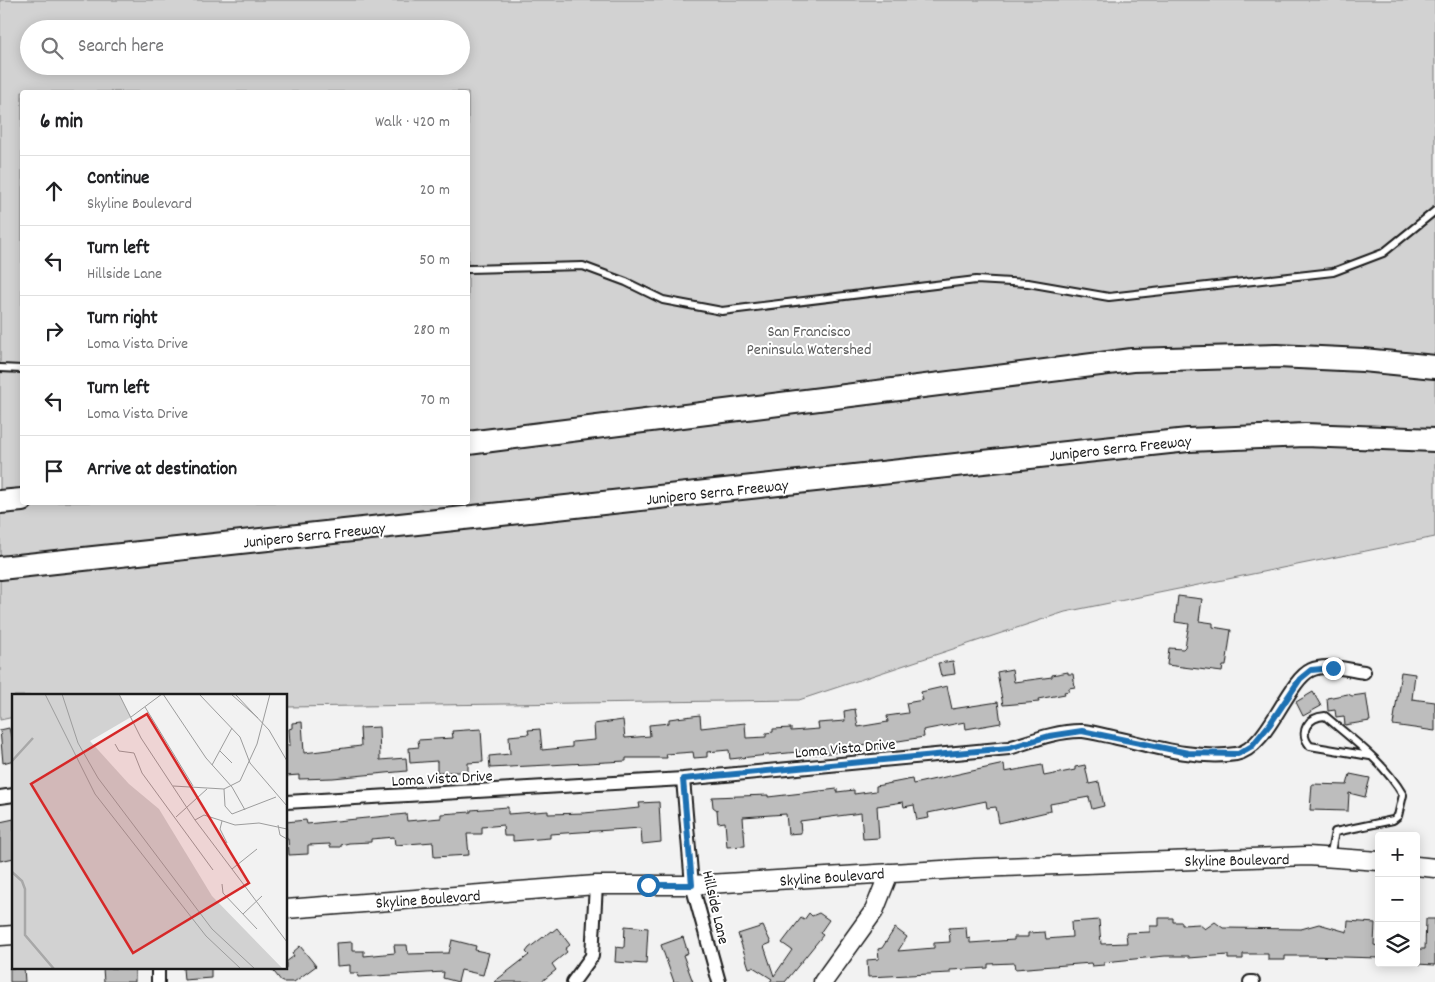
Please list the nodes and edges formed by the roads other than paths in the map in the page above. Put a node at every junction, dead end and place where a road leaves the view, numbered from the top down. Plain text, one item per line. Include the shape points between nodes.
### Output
1 (1435, 211) edge
2 (470, 269) edge
3 (1435, 367) edge
4 (0, 368) edge
5 (20, 369) edge
6 (1435, 440) edge
7 (470, 443) edge
8 (20, 500) edge
9 (0, 502) edge
10 (0, 568) edge
11 (1364, 672) dead end
12 (1370, 756) junction
13 (683, 779) junction
14 (288, 802) edge
15 (1330, 858) junction
16 (1375, 862) edge
17 (1420, 866) edge
18 (1435, 868) edge
19 (889, 872) junction
20 (596, 885) junction
21 (692, 885) junction
22 (288, 909) edge
23 (573, 982) edge
24 (719, 982) edge
25 (823, 982) edge
26 (1250, 982) edge
27 (1253, 982) edge

1 - 2 lane via 1383,253 1333,272 1109,297 1028,283 976,280 722,311 663,300 583,266
3 - 7 highway via 1277,356 1132,360
4 - 5 lane
6 - 10 highway, Junipero Serra Freeway via 1305,435 1188,440
8 - 9 highway
11 - 13 street, Loma Vista Drive via 1333,668 1311,670 1300,679 1252,746 1238,754 1188,753 1082,731 1049,736 1009,748
12 - 12 lane via 1325,716 1315,717 1308,723 1304,732 1310,746
12 - 15 lane via 1393,778 1403,795 1398,816 1335,832
13 - 14 street, Loma Vista Drive
13 - 21 street, Hillside Lane
15 - 16 main road, Skyline Boulevard
15 - 19 main road, Skyline Boulevard via 1140,861
17 - 18 main road
19 - 21 main road, Skyline Boulevard
19 - 25 main road via 874,910
20 - 21 main road, Skyline Boulevard
20 - 22 main road, Skyline Boulevard
20 - 23 street via 592,956
21 - 24 street, Hillside Lane
26 - 27 street

